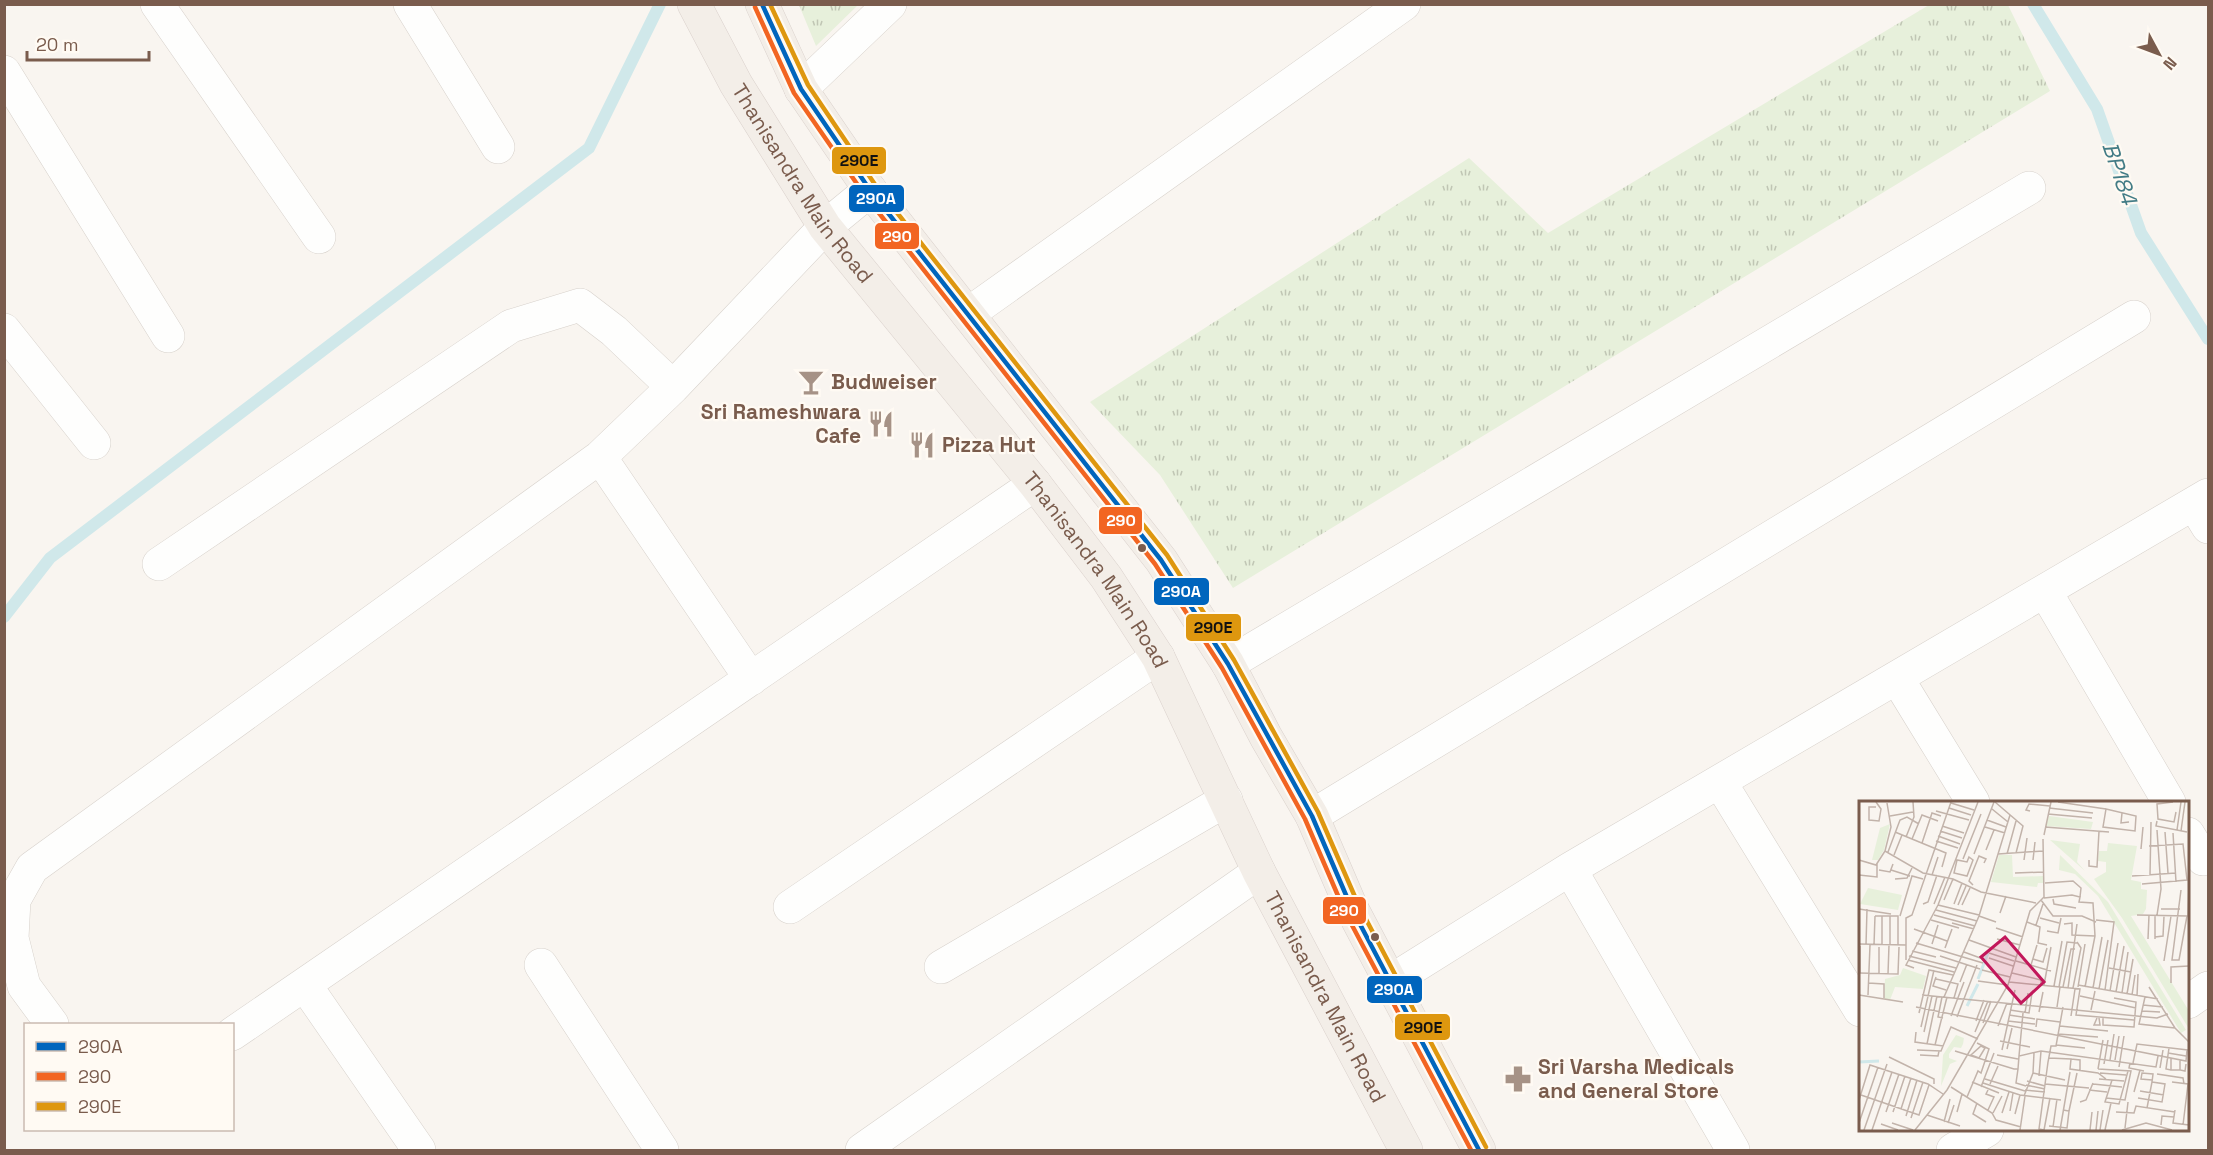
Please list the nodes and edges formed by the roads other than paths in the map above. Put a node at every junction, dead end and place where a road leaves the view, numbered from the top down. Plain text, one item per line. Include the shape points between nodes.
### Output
1 (157, 4) edge
2 (410, 4) edge
3 (694, 4) edge
4 (762, 4) edge
5 (890, 4) edge
6 (1404, 4) edge
7 (4, 72) edge
8 (801, 88) junction
9 (498, 147) dead end
10 (2029, 188) dead end
11 (870, 190) junction
12 (825, 227) junction
13 (320, 237) dead end
14 (968, 314) junction
15 (2134, 317) dead end
16 (4, 330) edge
17 (168, 336) dead end
18 (673, 387) junction
19 (94, 443) dead end
20 (600, 457) junction
21 (1035, 484) junction
22 (2204, 509) edge
23 (159, 564) dead end
24 (2045, 591) junction
25 (1158, 657) junction
26 (1228, 664) junction
27 (1897, 678) junction
28 (751, 679) junction
29 (1720, 782) junction
30 (1226, 800) junction
31 (1972, 801) edge
32 (2168, 801) edge
33 (1312, 816) junction
34 (1570, 869) junction
35 (1259, 872) junction
36 (790, 907) dead end
37 (541, 965) dead end
38 (941, 967) dead end
39 (1391, 981) junction
40 (305, 985) junction
41 (2208, 988) edge
42 (14, 995) edge
43 (2189, 1001) edge
44 (1859, 1008) edge
45 (51, 1023) edge
46 (234, 1033) edge
47 (1985, 1131) edge
48 (419, 1150) edge
49 (662, 1150) edge
50 (862, 1150) edge
51 (1406, 1150) edge
52 (1479, 1150) edge
53 (1734, 1150) edge
54 (1953, 1150) edge

1 - 13 street
2 - 9 street
3 - 12 main road, Thanisandra Main Road via 736,84
4 - 8 main road
5 - 8 street
6 - 14 street
7 - 17 street
8 - 11 main road
10 - 26 street
11 - 12 street
11 - 14 main road
12 - 18 street
12 - 21 main road, Thanisandra Main Road
14 - 26 main road via 1161,560
15 - 33 street
16 - 19 street
18 - 20 street
18 - 23 street via 580,305 511,326
20 - 28 street
20 - 42 street via 32,868 14,900
21 - 25 main road, Thanisandra Main Road via 1106,577
21 - 28 street
22 - 24 street
24 - 27 street
24 - 32 street
25 - 30 main road, Thanisandra Main Road
25 - 36 street
26 - 33 main road
27 - 29 street
27 - 31 street
28 - 40 street
29 - 34 street
29 - 44 street
30 - 35 main road, Thanisandra Main Road
30 - 38 street
33 - 39 main road via 1352,909
34 - 39 street
34 - 53 street
35 - 50 street
35 - 51 main road, Thanisandra Main Road
37 - 49 street
39 - 52 main road
40 - 46 street
40 - 48 street
41 - 43 street
42 - 45 street
47 - 54 street

